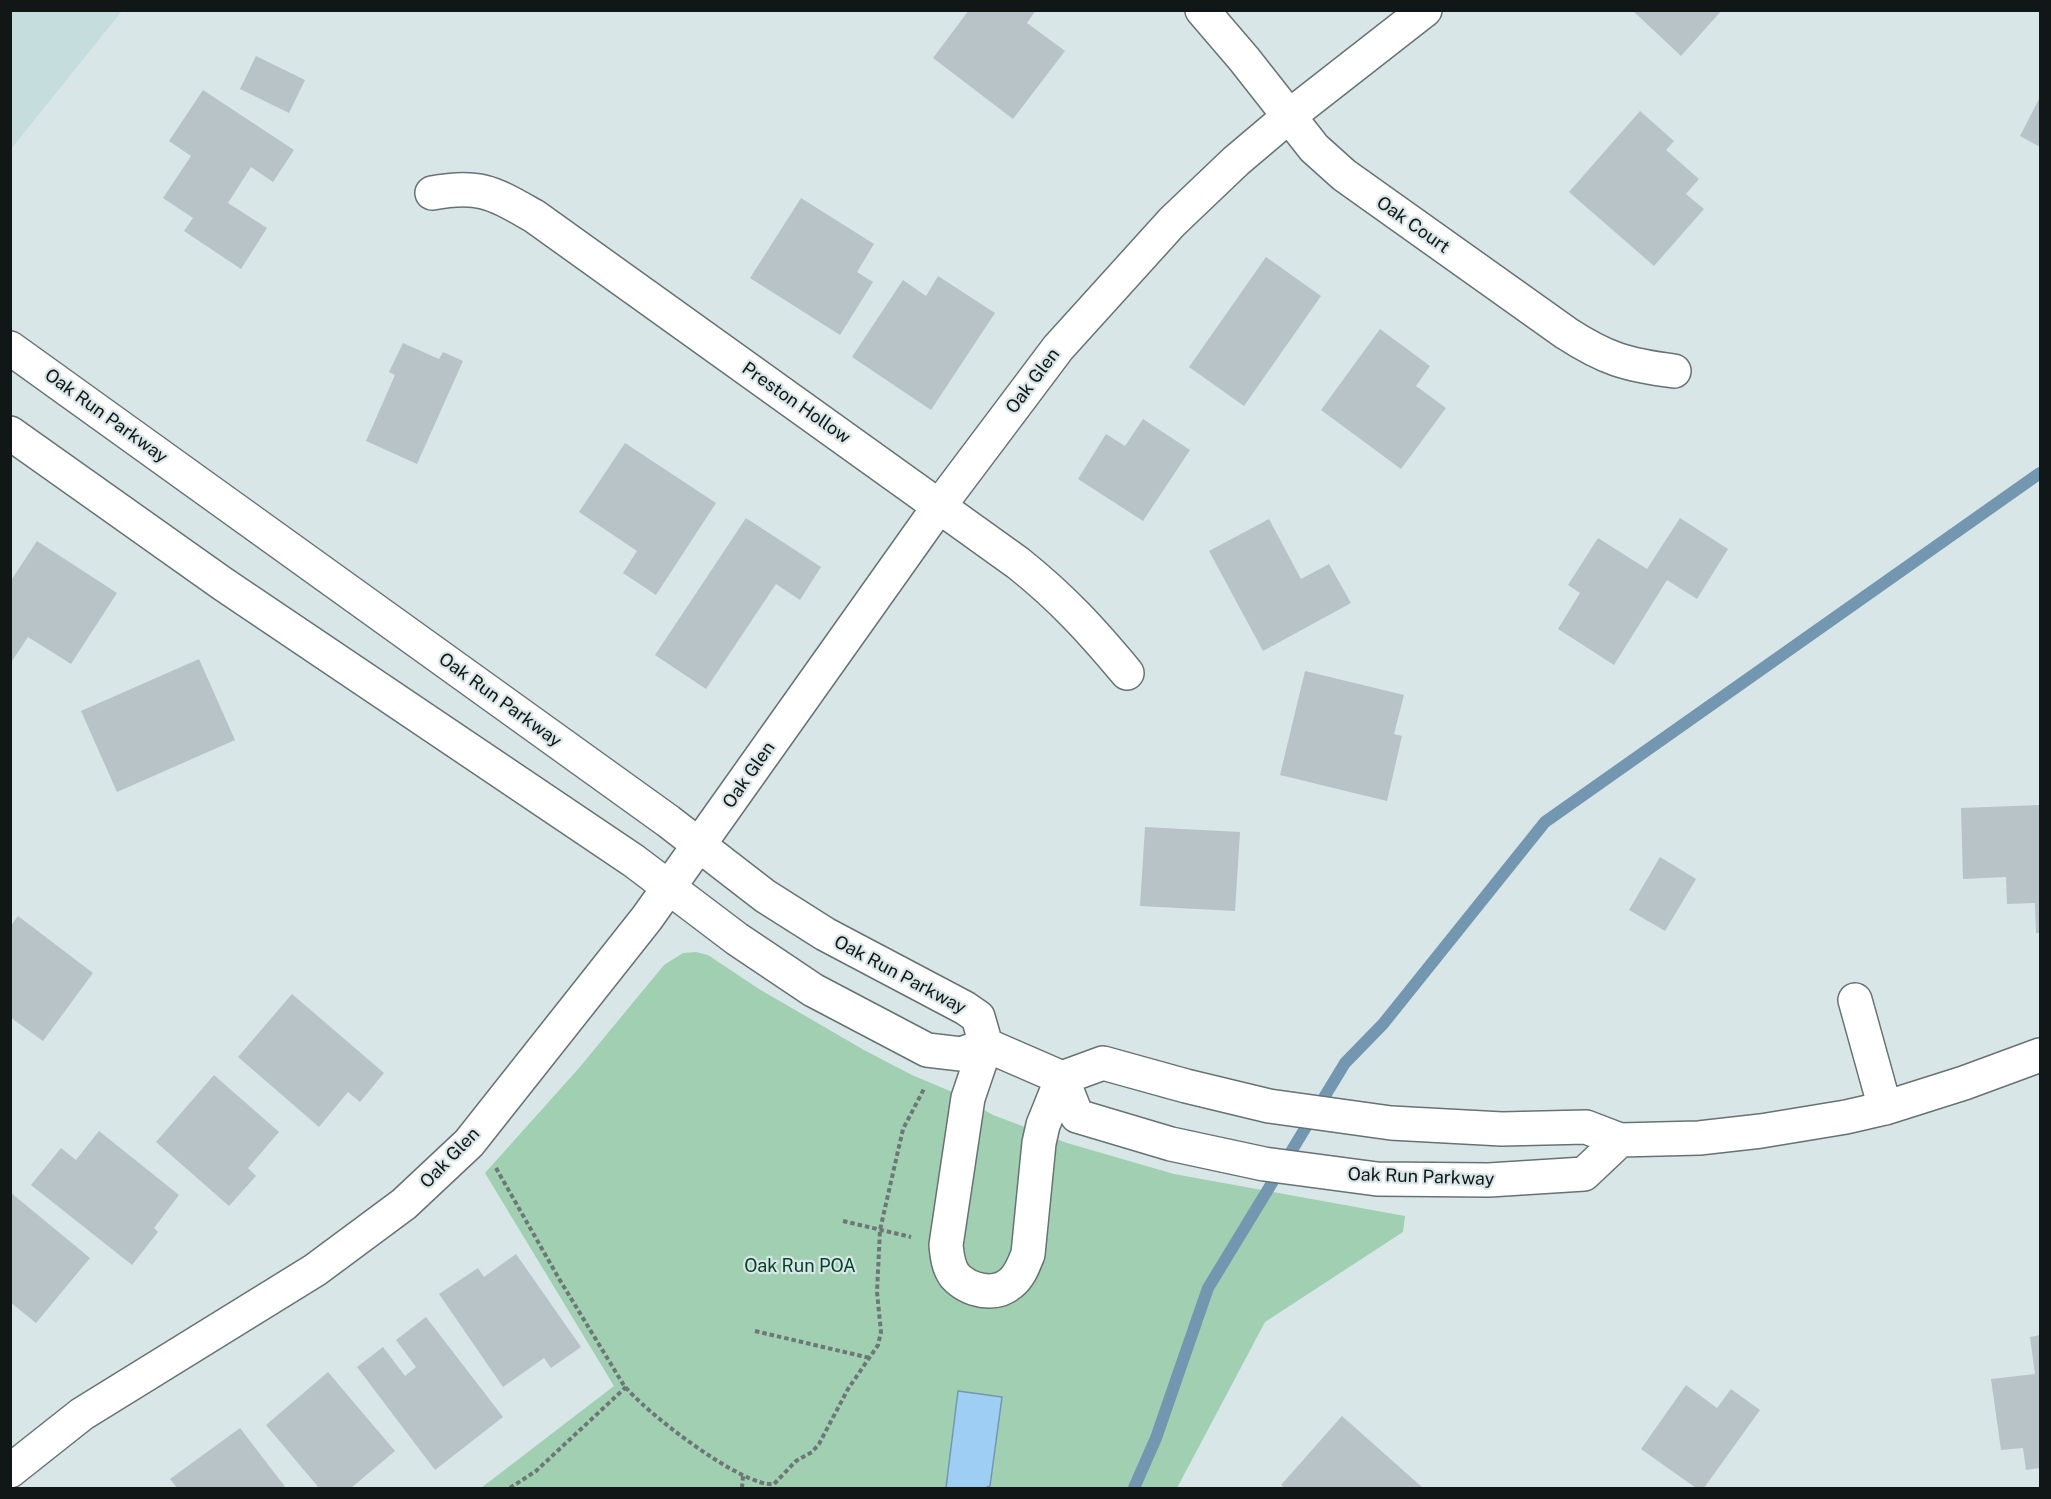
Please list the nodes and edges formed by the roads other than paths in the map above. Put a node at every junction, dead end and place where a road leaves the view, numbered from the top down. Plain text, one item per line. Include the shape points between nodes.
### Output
1 (1202, 10) edge
2 (1425, 10) edge
3 (1288, 117) junction
4 (432, 193) dead end
5 (10, 348) edge
6 (1674, 371) dead end
7 (10, 433) edge
8 (940, 505) junction
9 (1127, 673) dead end
10 (699, 846) junction
11 (669, 887) junction
12 (1855, 1000) dead end
13 (986, 1045) junction
14 (2040, 1055) edge
15 (1062, 1078) junction
16 (1884, 1108) junction
17 (1620, 1140) junction
18 (10, 1471) edge

1 - 3 street, Oak Court
2 - 3 street, Oak Glen
3 - 6 street, Oak Court via 1344,175 1566,333 1621,362
3 - 8 street, Oak Glen via 1172,222 1113,286 1058,348
4 - 8 street, Preston Hollow via 482,190 534,216
5 - 10 street, Oak Run Parkway
7 - 11 street via 222,584
8 - 9 street, Preston Hollow via 1053,591
8 - 10 street, Oak Glen
10 - 11 street, Oak Glen
10 - 13 street, Oak Run Parkway via 765,896 825,934 978,1017
11 - 13 street via 813,990 927,1050 961,1054
11 - 18 street, Oak Glen via 469,1143 404,1204 315,1270 82,1414
12 - 16 street
13 - 15 street
13 - 15 street via 966,1106 946,1245 954,1275 967,1286 998,1290 1012,1283 1028,1254 1039,1143
14 - 16 street
15 - 17 street via 1103,1063 1269,1106 1391,1123 1502,1129 1586,1127
15 - 17 street, Oak Run Parkway via 1077,1116 1172,1144 1264,1164 1377,1179 1488,1180 1584,1174
16 - 17 street via 1761,1131 1699,1138

